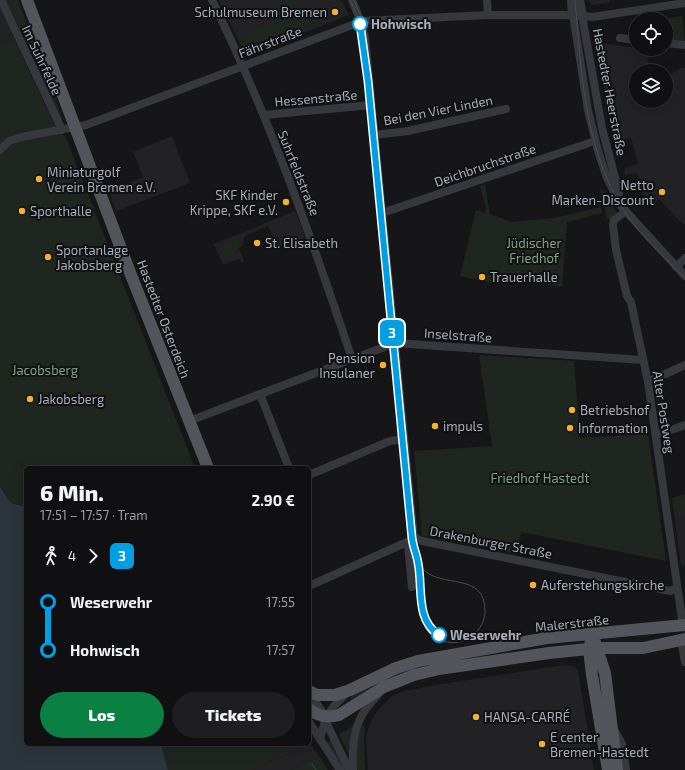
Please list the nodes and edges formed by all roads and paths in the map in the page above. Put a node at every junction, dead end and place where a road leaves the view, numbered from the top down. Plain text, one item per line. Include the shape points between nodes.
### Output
1 (1, 0) edge
2 (27, 0) edge
3 (212, 0) edge
4 (352, 0) edge
5 (487, 0) edge
6 (572, 0) edge
7 (579, 0) edge
8 (685, 3) edge
9 (577, 15) junction
10 (488, 16) junction
11 (361, 22) junction
12 (620, 38) dead end
13 (629, 39) edge
14 (673, 44) edge
15 (685, 45) edge
16 (244, 65) junction
17 (371, 105) junction
18 (506, 109) dead end
19 (264, 115) junction
20 (75, 127) junction
21 (62, 130) junction
22 (374, 135) junction
23 (595, 140) junction
24 (0, 150) edge
25 (626, 211) junction
26 (382, 213) junction
27 (685, 258) edge
28 (676, 267) junction
29 (685, 276) edge
30 (395, 343) junction
31 (352, 359) junction
32 (643, 360) junction
33 (685, 365) edge
34 (648, 382) junction
35 (260, 394) junction
36 (189, 421) junction
37 (685, 425) edge
38 (656, 435) junction
39 (404, 439) junction
40 (207, 466) edge
41 (288, 466) edge
42 (311, 474) edge
43 (414, 538) junction
44 (311, 585) edge
45 (412, 587) dead end
46 (677, 588) junction
47 (684, 626) edge
48 (592, 634) junction
49 (683, 640) edge
50 (594, 649) junction
51 (619, 649) junction
52 (685, 662) edge
53 (605, 673) junction
54 (384, 687) junction
55 (311, 692) edge
56 (348, 693) junction
57 (311, 694) edge
58 (311, 710) edge
59 (350, 710) junction
60 (363, 712) junction
61 (326, 717) junction
62 (311, 725) edge
63 (613, 727) junction
64 (320, 739) junction
65 (340, 770) edge
66 (349, 770) edge
67 (353, 770) edge
68 (608, 770) edge
69 (617, 770) edge
70 (626, 770) edge

1 - 21 street, Im Suhrfelde
2 - 20 main road, Hastedter Osterdeich
3 - 16 street, Suhrfeldstraße
4 - 11 street
5 - 10 street
6 - 9 street, Hastedter Heerstraße
7 - 9 street, Hastedter Heerstraße
8 - 9 street, Fährstraße via 592,17
9 - 10 street, Fährstraße
9 - 23 street, Hastedter Heerstraße via 584,93
9 - 25 street, Hastedter Heerstraße via 617,188
10 - 11 street, Fährstraße
11 - 16 street, Fährstraße
11 - 17 street via 365,38
12 - 13 street
14 - 15 street
16 - 19 street, Suhrfeldstraße
16 - 20 street, Fährstraße
17 - 19 street, Hessenstraße
17 - 22 street
18 - 22 street, Bei den Vier Linden via 408,131
19 - 31 street, Suhrfeldstraße via 311,236
20 - 21 street, Fährstraße
20 - 36 main road, Hastedter Osterdeich
21 - 24 street, Fährstraße via 15,139
22 - 26 street
23 - 25 street, Hastedter Heerstraße via 607,178
23 - 26 street, Deichbruchstraße
25 - 28 street, Hastedter Heerstraße
25 - 32 street, Alter Postweg via 614,220 612,225
26 - 30 street
27 - 28 street
28 - 29 street, Hastedter Heerstraße
30 - 31 street, Inselstraße
30 - 32 street, Inselstraße
30 - 39 street
31 - 35 street, Inselstraße
32 - 34 street, Alter Postweg
33 - 34 street
34 - 38 street, Alter Postweg
35 - 36 street, Inselstraße
35 - 41 street
36 - 40 main road, Hastedter Osterdeich
37 - 38 street
38 - 46 street, Alter Postweg
39 - 42 street via 390,441
39 - 43 street
43 - 44 street, Drakenburger Straße
43 - 45 street via 408,545
43 - 46 street, Drakenburger Straße via 667,590
46 - 47 street, Alter Postweg
47 - 48 main road, Malerstraße
48 - 50 main road
48 - 56 main road, Malerstraße via 547,638 418,661 384,673
49 - 51 main road, Malerstraße via 643,648
49 - 52 street
50 - 51 main road, Malerstraße
50 - 53 main road
50 - 54 main road, Malerstraße via 439,669 414,675
50 - 68 main road via 592,675
51 - 53 main road via 607,665
53 - 63 main road
54 - 59 main road, Malerstraße
54 - 60 street, Malerstraße
55 - 56 main road, Malerstraße via 328,696
56 - 59 street via 346,703
56 - 61 street, Malerstraße
57 - 61 street
58 - 61 main road
59 - 60 street, Malerstraße via 356,714
59 - 61 main road, Malerstraße
60 - 67 street, Malerstraße via 354,741
61 - 64 street, Malerstraße
61 - 66 street
62 - 64 street
63 - 69 main road
63 - 70 street via 622,744
64 - 65 street

